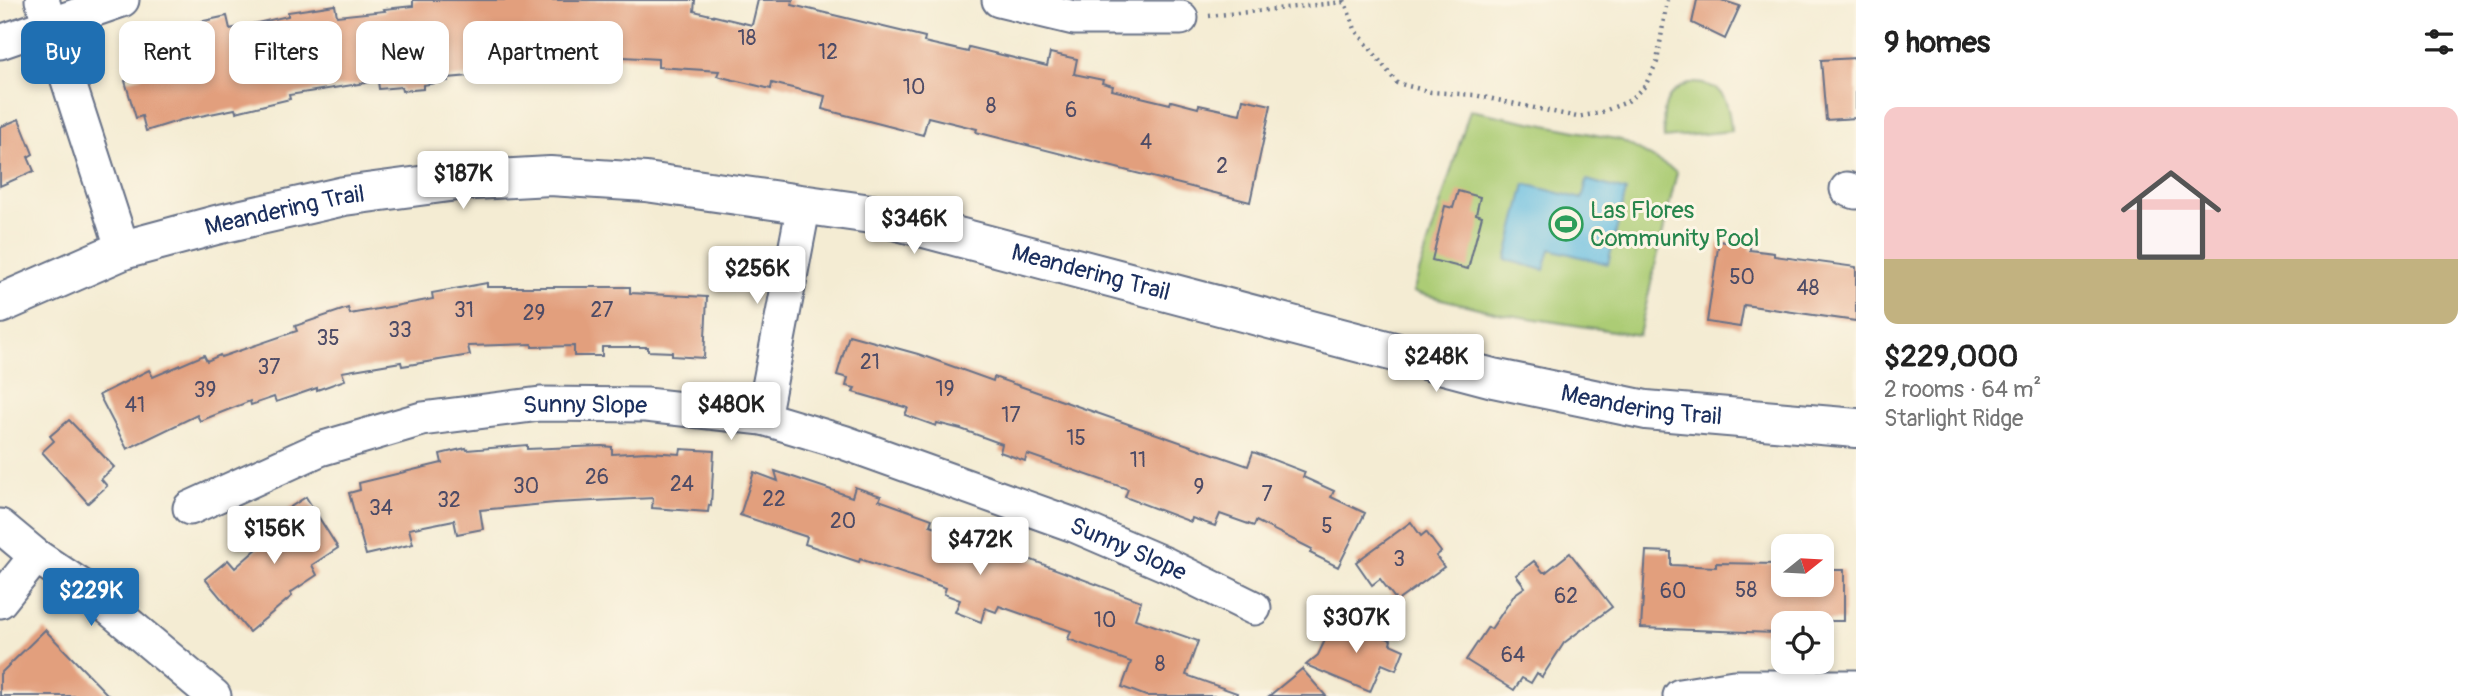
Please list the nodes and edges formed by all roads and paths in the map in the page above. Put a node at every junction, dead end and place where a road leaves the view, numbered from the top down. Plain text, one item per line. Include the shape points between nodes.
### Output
1 (122, 0) edge
2 (999, 0) edge
3 (1667, 0) edge
4 (1344, 1) edge
5 (46, 12) edge
6 (1181, 18) joint
7 (0, 42) edge
8 (804, 204) junction
9 (123, 250) junction
10 (0, 304) edge
11 (763, 418) junction
12 (1856, 429) edge
13 (191, 508) dead end
14 (0, 526) edge
15 (36, 556) junction
16 (0, 601) edge
17 (1254, 608) dead end
18 (1856, 687) edge
19 (214, 696) edge
20 (1680, 696) edge

1 - 5 street
2 - 6 street via 1074,18
3 - 4 path via 1657,62 1645,86 1626,102 1577,117 1474,94 1431,92 1396,83 1355,29
4 - 6 path
5 - 7 street
5 - 9 street
8 - 9 street, Meandering Trail via 646,182 550,176 457,181 344,196
8 - 11 street
8 - 12 street, Meandering Trail via 871,214 1493,378 1646,410
9 - 10 street, Meandering Trail
11 - 13 street, Sunny Slope via 646,405 540,404 422,419 320,449
11 - 17 street, Sunny Slope via 1074,525
14 - 15 street
15 - 16 street
15 - 19 street via 90,592
18 - 20 street via 1734,687

